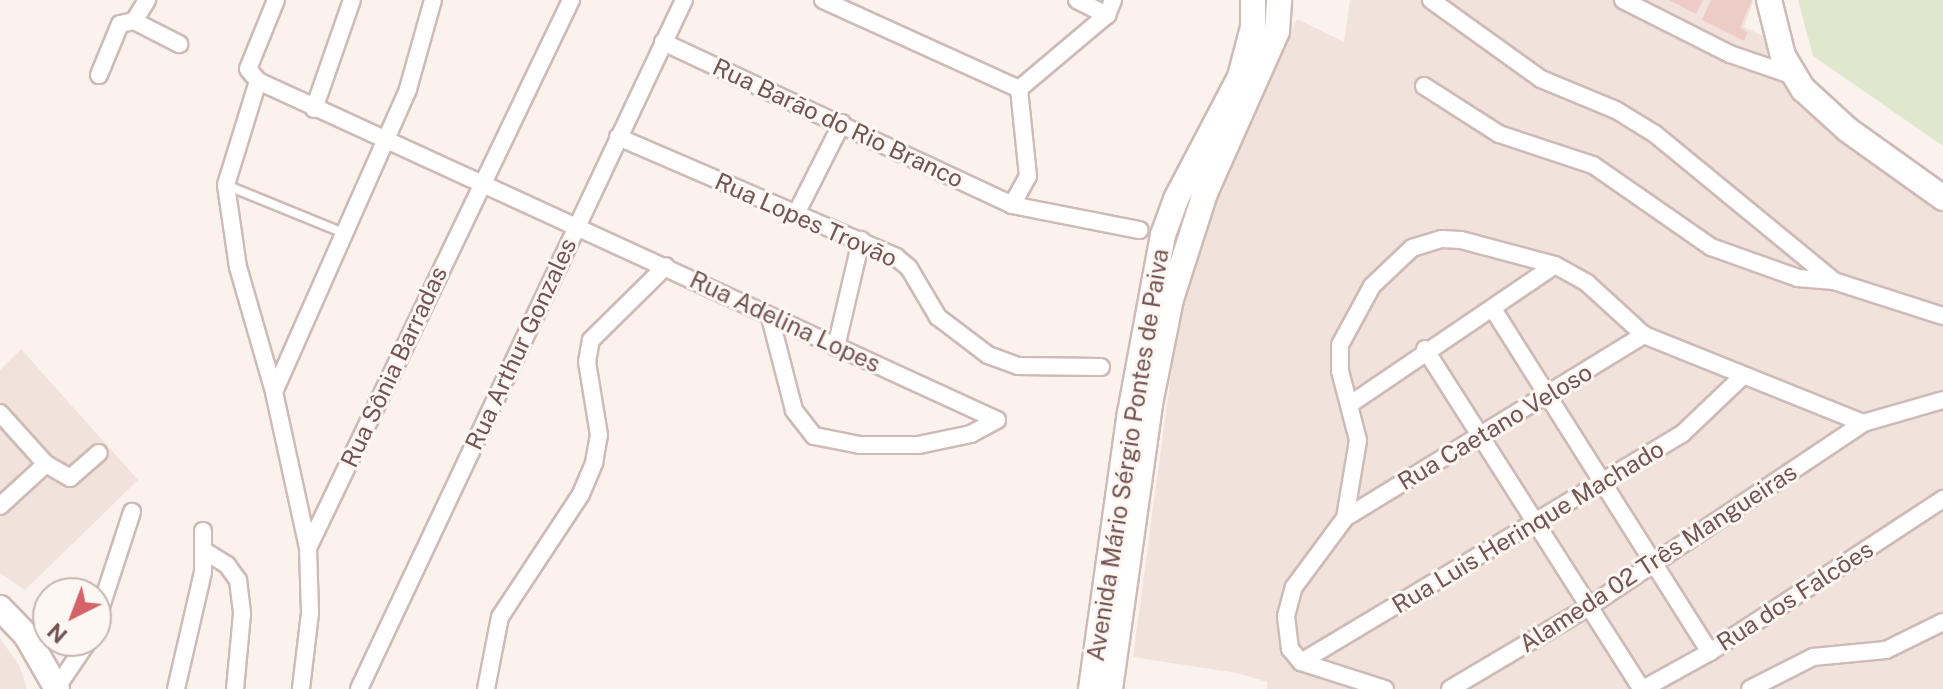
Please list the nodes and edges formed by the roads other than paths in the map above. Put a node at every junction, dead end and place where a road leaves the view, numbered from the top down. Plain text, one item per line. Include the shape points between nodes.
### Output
1 (147, 0) edge
2 (276, 0) edge
3 (352, 0) edge
4 (433, 0) edge
5 (571, 0) edge
6 (684, 0) edge
7 (823, 0) edge
8 (1077, 0) edge
9 (1253, 0) edge
10 (1279, 0) edge
11 (1431, 0) edge
12 (1623, 0) edge
13 (1769, 0) edge
14 (1110, 8) edge
15 (134, 21) junction
16 (663, 42) junction
17 (179, 44) dead end
18 (99, 75) dead end
19 (1791, 75) junction
20 (258, 81) junction
21 (1424, 86) dead end
22 (1019, 89) junction
23 (314, 109) junction
24 (842, 123) junction
25 (618, 137) junction
26 (386, 143) junction
27 (226, 185) junction
28 (481, 185) junction
29 (1943, 198) edge
30 (1012, 205) junction
31 (796, 214) junction
32 (575, 227) junction
33 (1140, 230) dead end
34 (346, 235) junction
35 (861, 240) junction
36 (1555, 265) junction
37 (666, 266) junction
38 (1834, 281) junction
39 (1493, 309) junction
40 (1943, 316) edge
41 (770, 317) junction
42 (1644, 335) junction
43 (836, 347) junction
44 (1425, 349) junction
45 (1101, 367) dead end
46 (1743, 376) junction
47 (274, 392) junction
48 (1546, 399) junction
49 (1943, 400) edge
50 (1352, 403) junction
51 (0, 413) edge
52 (1863, 423) junction
53 (1484, 436) junction
54 (99, 453) dead end
55 (46, 464) junction
56 (1599, 485) junction
57 (1943, 499) edge
58 (0, 506) edge
59 (132, 512) dead end
60 (1345, 518) junction
61 (1538, 522) junction
62 (203, 531) dead end
63 (308, 548) junction
64 (203, 550) junction
65 (1651, 565) junction
66 (111, 577) edge
67 (1590, 606) junction
68 (0, 608) edge
69 (1943, 622) edge
70 (1710, 652) junction
71 (77, 657) edge
72 (1301, 662) junction
73 (57, 688) edge
74 (176, 689) edge
75 (235, 689) edge
76 (301, 689) edge
77 (359, 689) edge
78 (486, 689) edge
79 (1091, 689) edge
80 (1110, 689) edge
81 (1385, 689) edge
82 (1450, 689) edge
83 (1643, 689) edge
84 (1750, 689) edge

1 - 15 street
2 - 20 street via 248,69
3 - 23 street
4 - 26 street via 408,89
5 - 28 street, Rua Sônia Barradas
6 - 16 street, Rua Arthur Gonzales
7 - 22 street
8 - 14 street
9 - 79 main road, Avenida Mário Sérgio Pontes de Paiva via 1253,27 1240,77 1176,199 1163,235 1130,413
10 - 80 main road, Avenida Mário Sérgio Pontes de Paiva via 1277,31 1205,193 1171,299 1150,404
11 - 38 street via 1541,79 1616,110 1655,134
12 - 19 street via 1730,54
13 - 19 main road
14 - 22 street
15 - 17 street
15 - 18 street via 120,24
16 - 24 street, Rua Barão do Rio Branco
16 - 25 street, Rua Arthur Gonzales
19 - 29 main road via 1848,130
20 - 23 street, Rua Adelina Lopes
20 - 27 street
21 - 38 street via 1499,134 1593,165 1711,247 1798,278
22 - 30 street via 1028,176
23 - 26 street, Rua Adelina Lopes
24 - 30 street, Rua Barão do Rio Branco
24 - 31 street
25 - 31 street, Rua Lopes Trovão
25 - 32 street, Rua Arthur Gonzales
26 - 28 street, Rua Adelina Lopes
26 - 34 street
27 - 34 lane
27 - 47 street via 238,267
28 - 32 street, Rua Adelina Lopes
28 - 63 street, Rua Sônia Barradas
30 - 33 street, Rua Barão do Rio Branco
31 - 35 street, Rua Lopes Trovão
32 - 37 street, Rua Adelina Lopes
32 - 77 street, Rua Arthur Gonzales
34 - 47 street
35 - 43 street
35 - 45 street, Rua Lopes Trovão via 909,268 938,317 988,355 1018,366
36 - 39 street
36 - 42 street via 1587,283
36 - 50 street via 1461,240 1442,239 1412,248 1372,286 1340,345 1340,371
37 - 41 street, Rua Adelina Lopes
37 - 78 street via 591,340 587,362 599,435 594,463 581,494 506,605
38 - 40 street
39 - 44 street
39 - 48 street
41 - 43 street, Rua Adelina Lopes
41 - 43 street, Rua Adelina Lopes via 794,410 814,436 860,445 919,445 984,429 995,417
42 - 46 street
42 - 48 street, Rua Caetano Veloso
44 - 50 street
44 - 53 street
46 - 52 street
46 - 56 street, Rua Luis Herinque Machado via 1682,434
47 - 63 street
48 - 53 street, Rua Caetano Veloso
48 - 56 street
49 - 52 street, Alameda 02 Três Mangueiras
50 - 60 street via 1358,440
51 - 55 street
52 - 65 street, Alameda 02 Três Mangueiras
53 - 60 street, Rua Caetano Veloso
53 - 61 street
54 - 55 street via 71,478
55 - 58 street
56 - 61 street, Rua Luis Herinque Machado
56 - 65 street
57 - 70 street, Rua dos Falcões
59 - 66 street
60 - 72 street via 1290,598 1286,634
61 - 67 street
61 - 72 street, Rua Luis Herinque Machado
62 - 64 street
63 - 76 street via 310,613
64 - 74 street via 203,572
64 - 75 street via 227,565 238,580 242,614
65 - 67 street, Alameda 02 Três Mangueiras
65 - 70 street
67 - 82 street, Alameda 02 Três Mangueiras
67 - 83 street
68 - 73 main road via 26,635
69 - 84 street via 1886,650 1813,657
70 - 83 street, Rua dos Falcões
71 - 73 street
72 - 81 street

